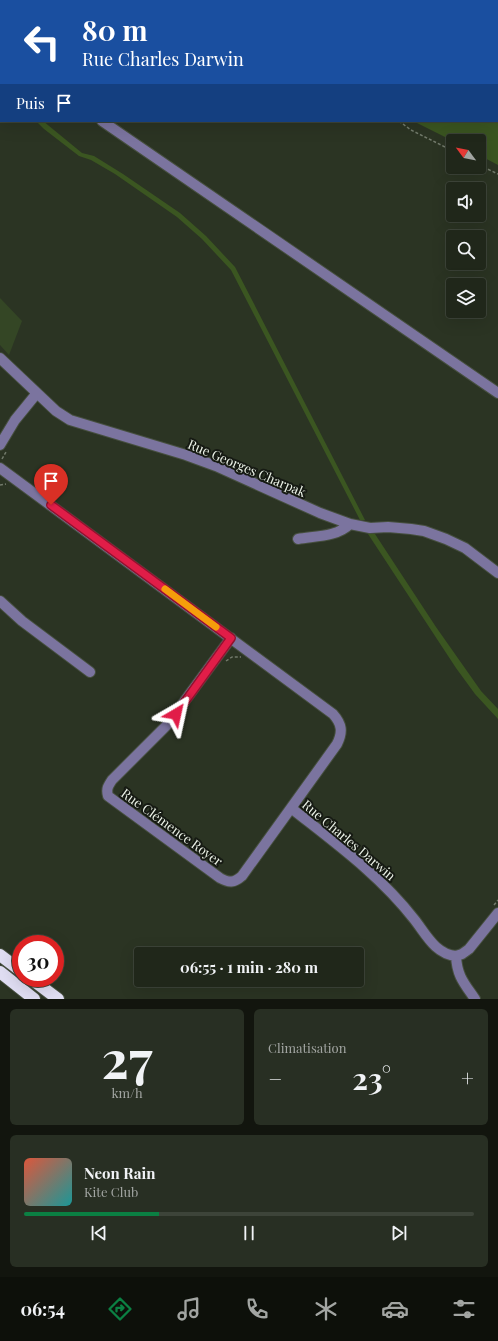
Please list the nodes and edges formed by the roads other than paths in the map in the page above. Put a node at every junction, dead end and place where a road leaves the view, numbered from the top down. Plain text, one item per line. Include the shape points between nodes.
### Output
1 (103, 122) edge
2 (0, 358) edge
3 (497, 390) edge
4 (37, 393) junction
5 (0, 445) edge
6 (0, 468) edge
7 (350, 524) junction
8 (298, 539) dead end
9 (498, 573) edge
10 (0, 601) edge
11 (231, 638) junction
12 (90, 672) dead end
13 (291, 808) junction
14 (498, 913) edge
15 (0, 955) edge
16 (456, 956) junction
17 (12, 964) edge
18 (0, 972) edge
19 (42, 987) edge
20 (34, 999) edge
21 (58, 999) edge
22 (475, 999) edge

1 - 3 street
2 - 4 street, Rue Georges Charpak
4 - 5 street via 15,420
4 - 7 street, Rue Georges Charpak via 70,420 216,466
6 - 11 street, Rue Charles Darwin
7 - 8 street via 334,533
7 - 9 street, Rue Georges Charpak via 360,527 424,531 465,548
10 - 12 street via 22,621
11 - 13 street, Rue Charles Darwin via 333,714 340,725 340,738 337,744
11 - 13 street, Rue Clémence Royer via 167,725 108,785 108,796 220,878 232,882 242,876
13 - 16 street, Rue Charles Darwin via 381,882 437,949 442,953
14 - 16 street via 469,949
15 - 17 highway
16 - 22 street via 460,977
18 - 20 highway
19 - 21 highway

